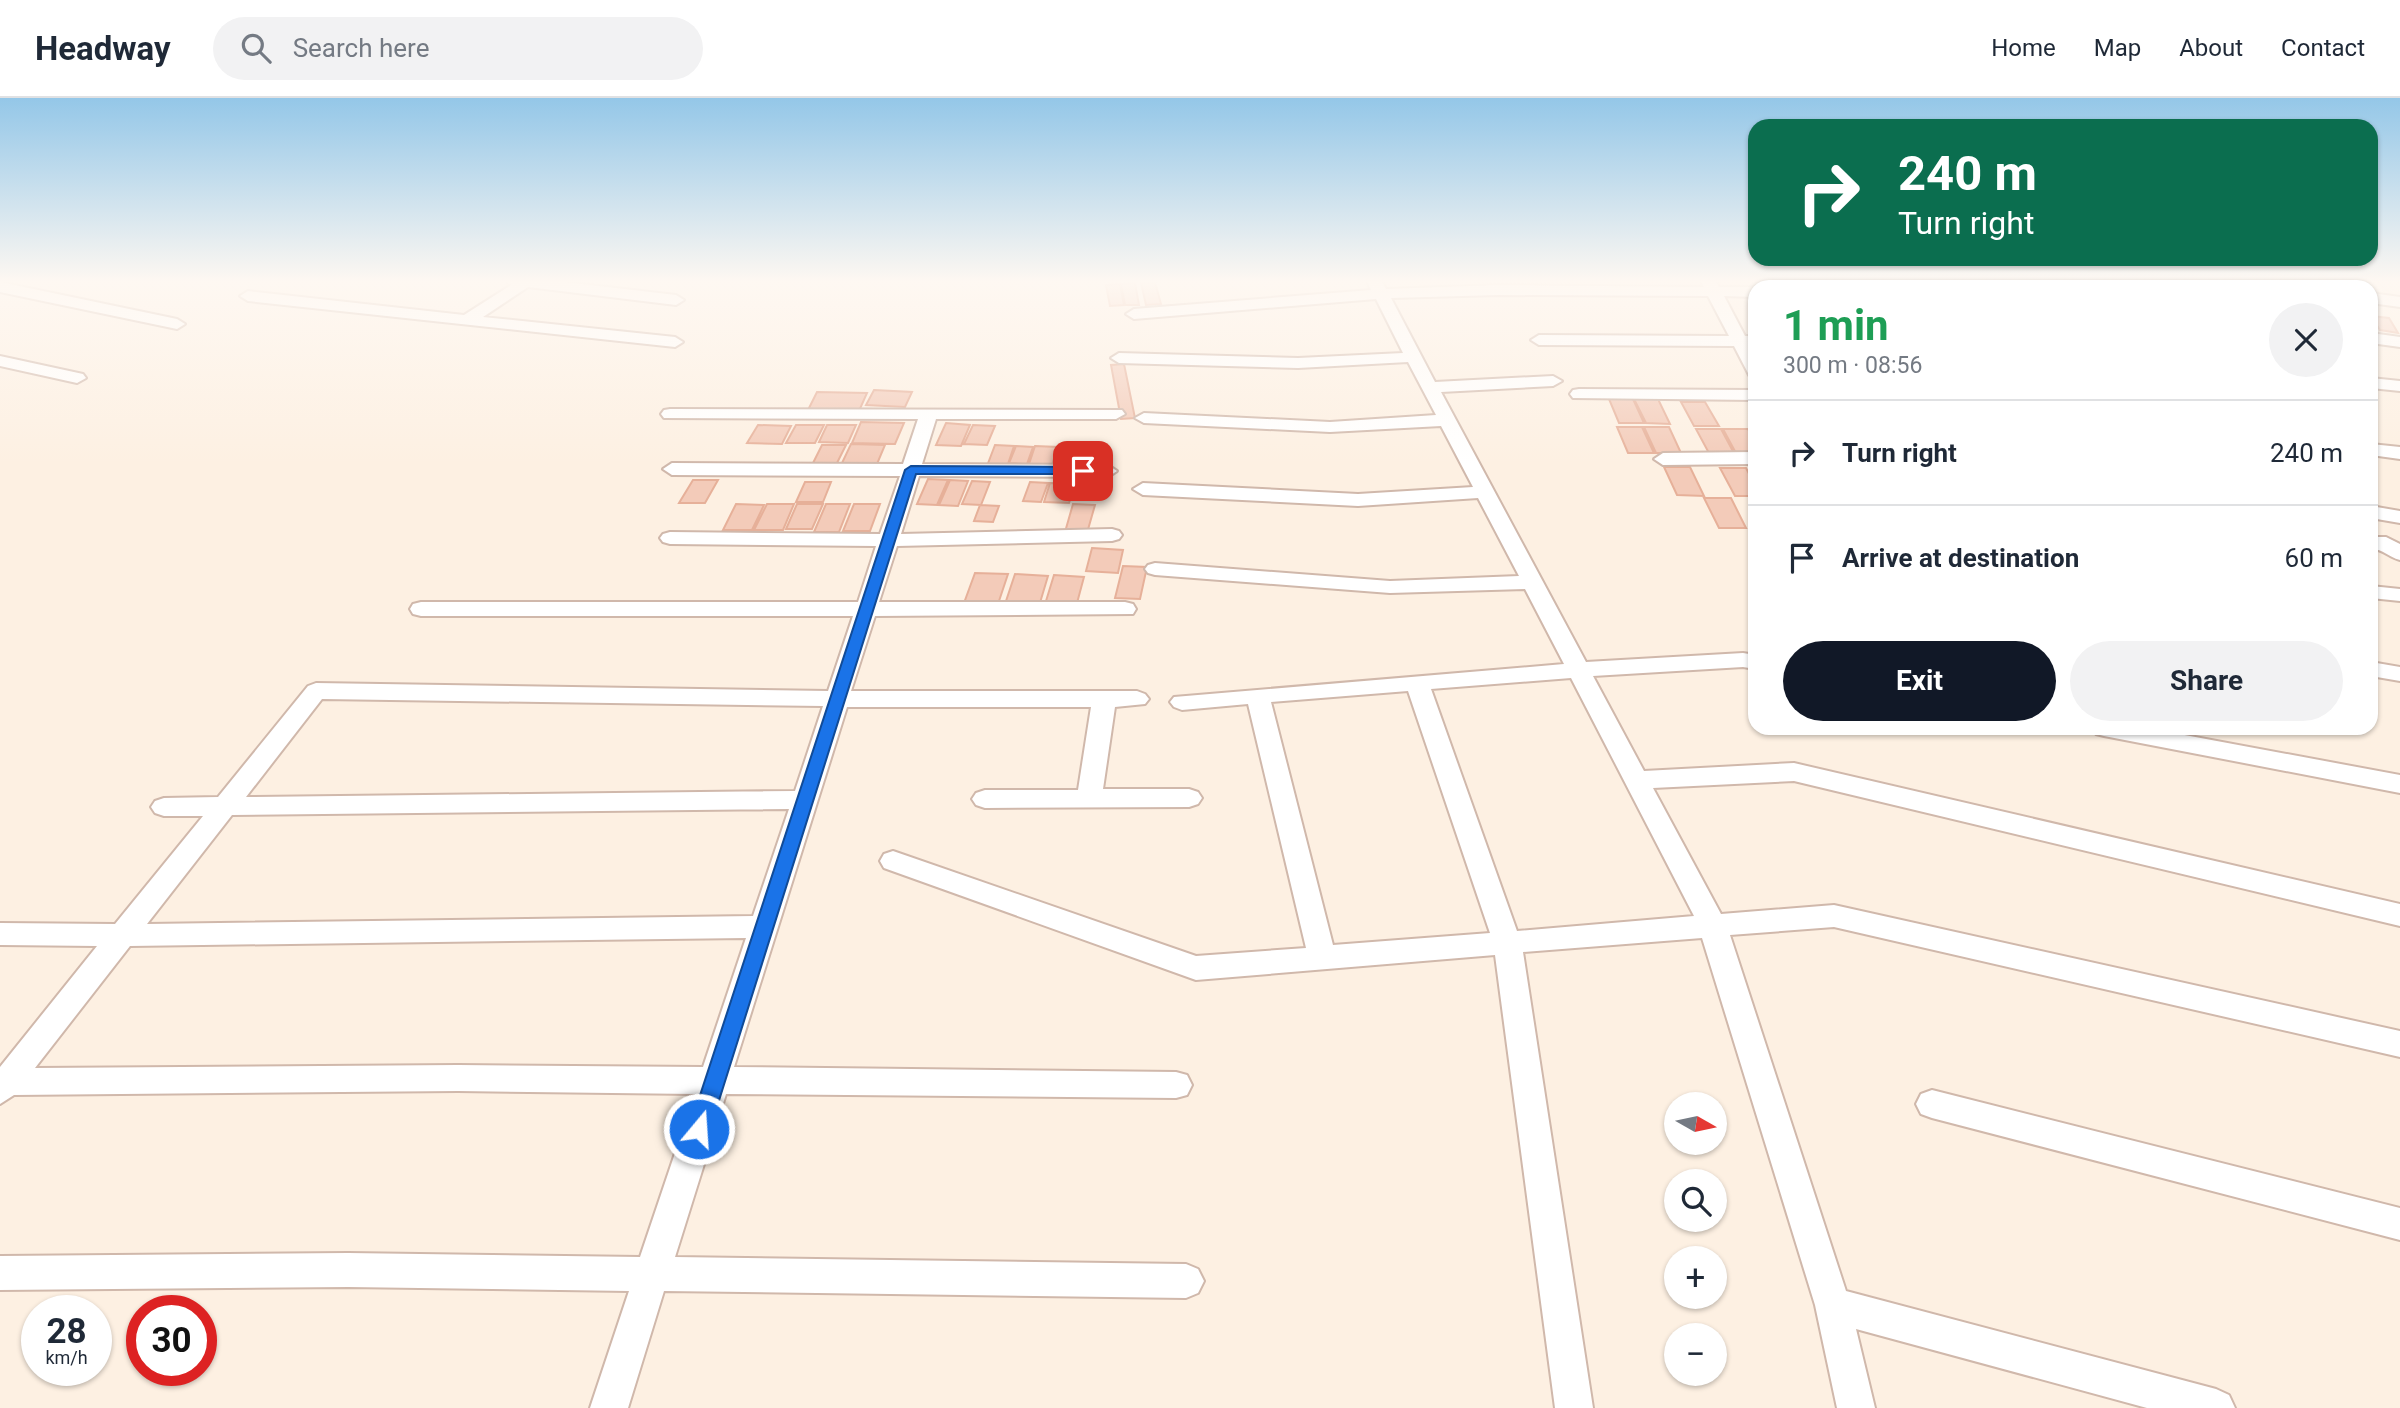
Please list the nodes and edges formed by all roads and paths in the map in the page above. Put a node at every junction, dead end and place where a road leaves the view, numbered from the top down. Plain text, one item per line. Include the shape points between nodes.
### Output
1 (1405, 342) edge
2 (1738, 342) edge
3 (1413, 357) junction
4 (1119, 358) dead end
5 (1748, 359) edge
6 (0, 361) edge
7 (78, 378) dead end
8 (1553, 381) dead end
9 (2378, 384) edge
10 (2400, 386) edge
11 (1429, 387) junction
12 (1579, 394) dead end
13 (1748, 395) edge
14 (670, 414) dead end
15 (929, 414) junction
16 (1116, 414) dead end
17 (1144, 418) dead end
18 (1447, 420) junction
19 (2378, 450) edge
20 (2400, 453) edge
21 (1663, 458) dead end
22 (1748, 458) edge
23 (672, 469) dead end
24 (911, 470) junction
25 (1108, 471) dead end
26 (1143, 489) dead end
27 (1485, 492) junction
28 (2378, 513) edge
29 (2400, 517) edge
30 (1112, 535) dead end
31 (670, 538) dead end
32 (887, 540) junction
33 (1154, 569) dead end
34 (1531, 582) junction
35 (2378, 593) edge
36 (2400, 595) edge
37 (867, 608) junction
38 (421, 609) dead end
39 (1125, 609) dead end
40 (1748, 661) edge
41 (2378, 669) edge
42 (1578, 670) junction
43 (2400, 674) edge
44 (1417, 683) junction
45 (1258, 696) junction
46 (838, 699) junction
47 (1104, 699) junction
48 (1137, 699) dead end
49 (1182, 702) dead end
50 (2141, 735) edge
51 (1636, 780) junction
52 (2400, 784) edge
53 (1189, 798) dead end
54 (985, 799) dead end
55 (1089, 799) junction
56 (805, 800) junction
57 (224, 805) junction
58 (164, 807) dead end
59 (892, 861) dead end
60 (2400, 915) edge
61 (1712, 924) junction
62 (764, 927) junction
63 (0, 934) edge
64 (122, 936) junction
65 (1507, 942) junction
66 (1322, 957) junction
67 (2400, 1044) edge
68 (715, 1080) junction
69 (2, 1085) edge
70 (1176, 1085) dead end
71 (1932, 1104) dead end
72 (2400, 1224) edge
73 (0, 1273) edge
74 (653, 1273) junction
75 (1186, 1281) dead end
76 (1833, 1305) junction
77 (609, 1408) edge
78 (1574, 1408) edge
79 (1856, 1408) edge
80 (2216, 1408) edge

1 - 3 street
2 - 5 street
3 - 4 street via 1298,363
3 - 11 street
6 - 7 street
8 - 11 street
9 - 10 street
11 - 18 street
12 - 13 street
14 - 15 street
15 - 16 street
15 - 24 street
17 - 18 street via 1330,427
18 - 27 street
19 - 20 street
21 - 22 street
23 - 24 street
24 - 25 street
24 - 32 street
26 - 27 street via 1357,499
27 - 34 street
28 - 29 street
30 - 32 street
31 - 32 street
32 - 37 street
33 - 34 street via 1390,587
34 - 42 street
35 - 36 street
37 - 38 street
37 - 39 street
37 - 46 street
40 - 42 street
41 - 43 street
42 - 44 street
42 - 51 street
44 - 45 street
44 - 65 street
45 - 49 street
45 - 66 street
46 - 47 street
46 - 56 street
46 - 57 street via 316,691
47 - 48 street
47 - 55 street
50 - 52 street
51 - 60 street via 1794,772
51 - 61 street
53 - 55 street
54 - 55 street
56 - 57 street
56 - 62 street
57 - 58 street
57 - 64 street
59 - 66 street via 1196,968
61 - 65 street
61 - 67 street via 1834,916
61 - 76 street
62 - 64 street
62 - 68 street
63 - 64 street
64 - 69 street
65 - 66 street
65 - 78 street
68 - 69 street via 458,1078
68 - 70 street
68 - 74 street
71 - 72 street
73 - 74 street
74 - 75 street
74 - 77 street
76 - 79 street
76 - 80 street

